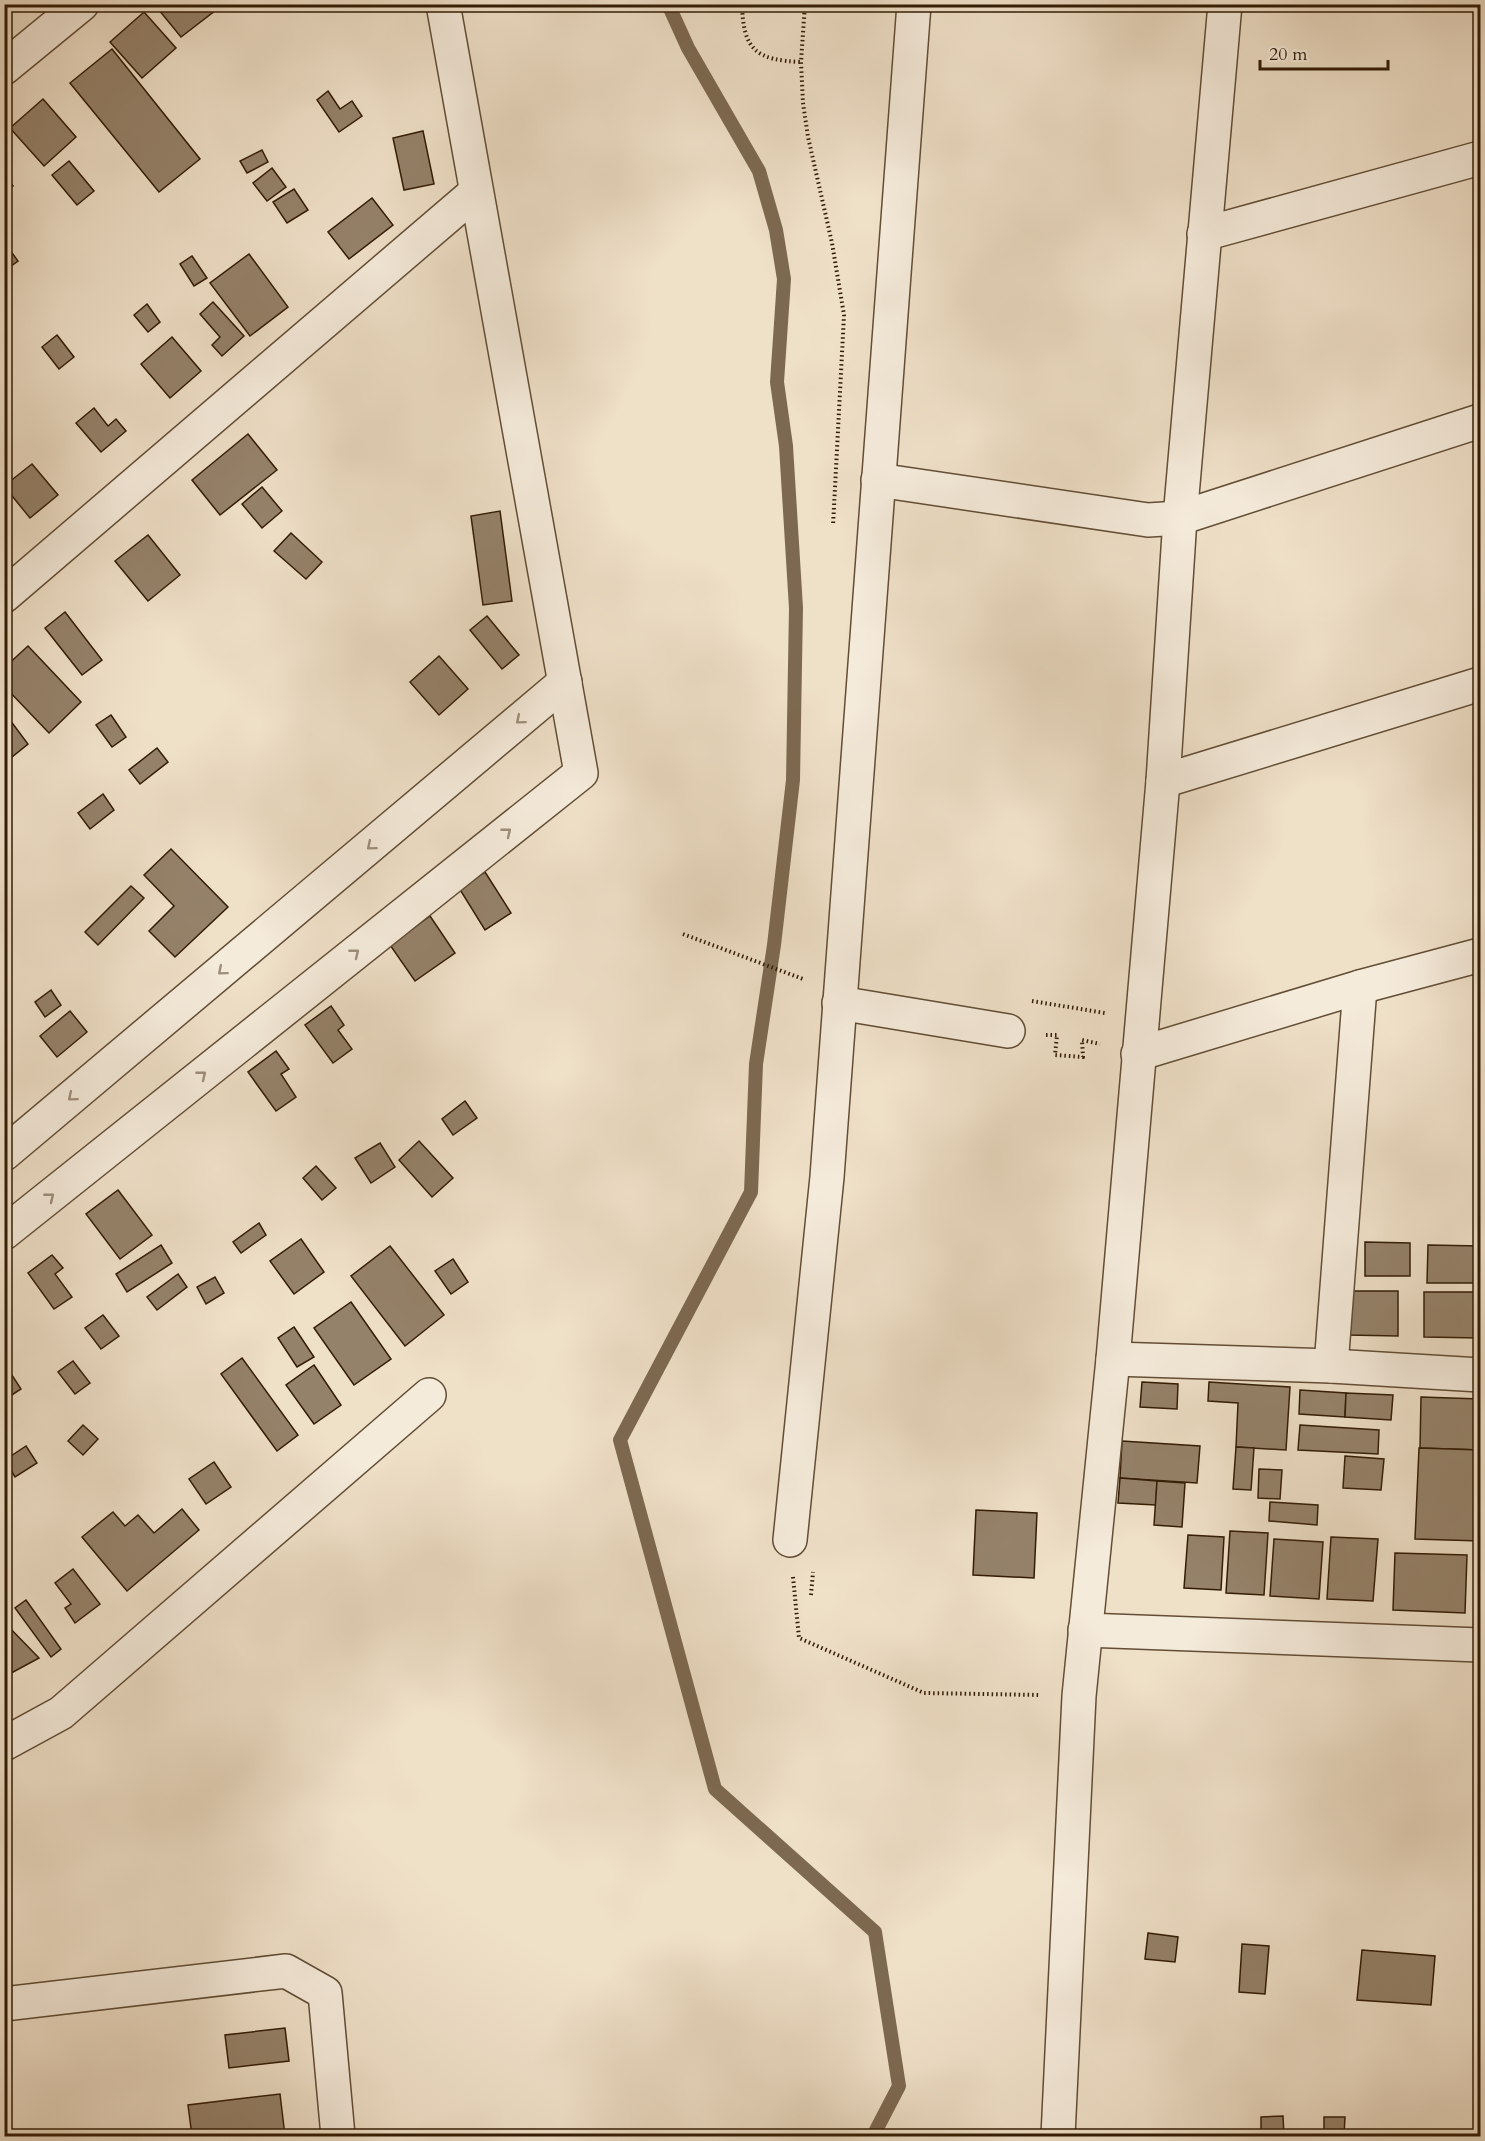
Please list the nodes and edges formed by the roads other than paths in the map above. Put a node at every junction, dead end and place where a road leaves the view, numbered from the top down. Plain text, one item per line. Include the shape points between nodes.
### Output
1 (82, 4) edge
2 (443, 4) edge
3 (914, 4) edge
4 (1225, 4) edge
5 (4, 68) edge
6 (1480, 158) edge
7 (477, 192) junction
8 (1204, 234) junction
9 (1480, 421) edge
10 (878, 480) junction
11 (1180, 518) junction
12 (4, 596) edge
13 (565, 682) junction
14 (1480, 684) edge
15 (1163, 781) junction
16 (1480, 955) edge
17 (1360, 987) junction
18 (839, 1003) junction
19 (1024, 1033) road end
20 (1124, 1050) junction
21 (4, 1154) edge
22 (4, 1233) edge
23 (1113, 1359) junction
24 (1331, 1366) junction
25 (1480, 1375) edge
26 (429, 1395) dead end
27 (790, 1540) road end
28 (1085, 1630) junction
29 (1480, 1644) edge
30 (4, 1744) edge
31 (4, 2004) edge
32 (338, 2136) edge
33 (1058, 2136) edge

1 - 5 street
2 - 7 street
3 - 10 street
4 - 8 street
6 - 8 street
7 - 12 street
7 - 13 street
8 - 11 street
9 - 11 street
10 - 11 street via 1148,520
10 - 18 street
11 - 15 street
13 -> 21 street
22 -> 13 street via 581,773
14 - 15 street
15 - 20 street
16 - 17 street
17 - 20 street
17 - 24 street
18 - 19 street
18 - 27 street via 827,1177
20 - 23 street
23 - 24 street
23 - 28 street
24 - 25 street
26 - 30 street via 61,1713
28 - 29 street
28 - 33 street
31 - 32 street via 286,1971 325,1993

